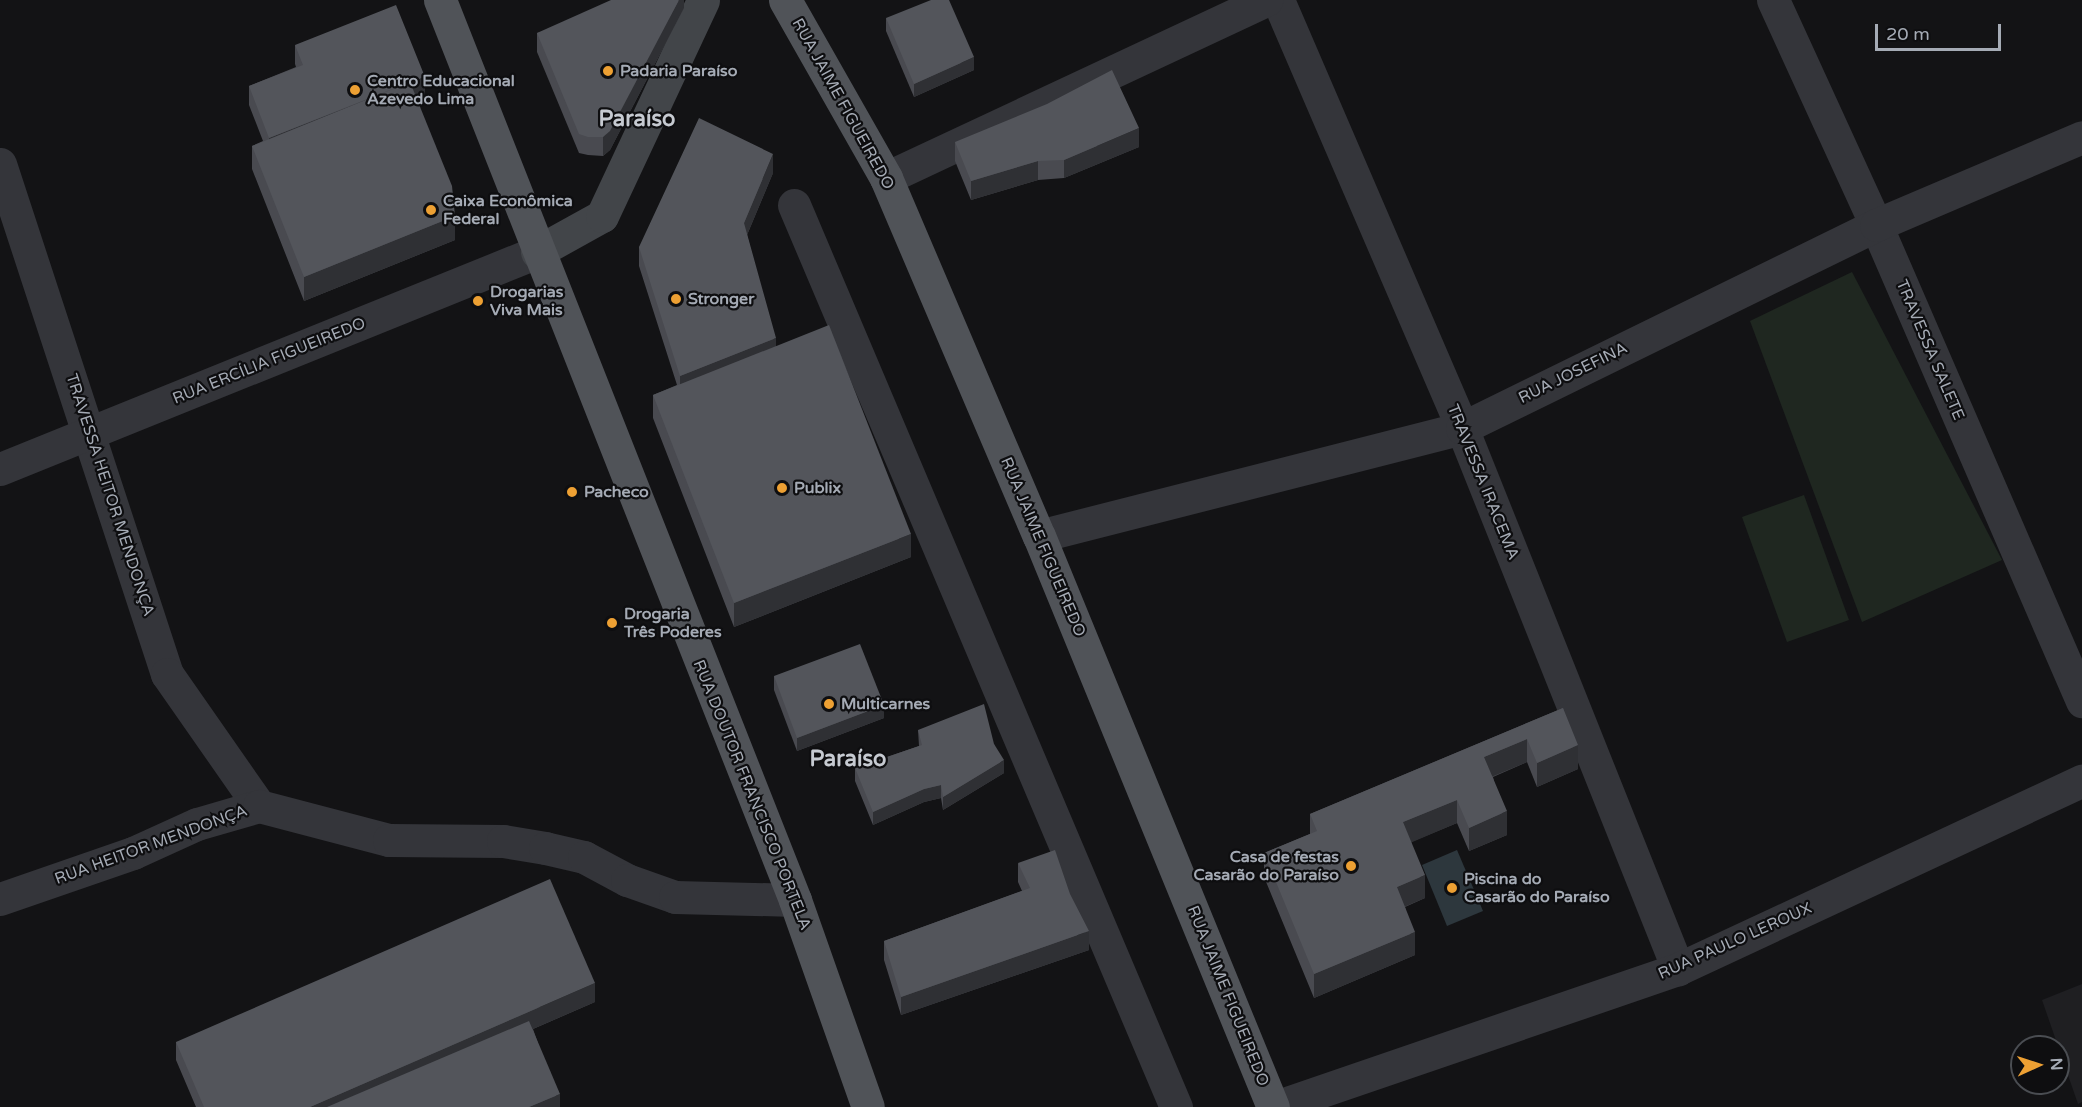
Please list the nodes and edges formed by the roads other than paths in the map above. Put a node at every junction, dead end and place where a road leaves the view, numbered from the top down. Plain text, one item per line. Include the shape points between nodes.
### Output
1 (440, 0) edge
2 (703, 0) edge
3 (785, 0) edge
4 (1266, 0) edge
5 (1278, 0) edge
6 (1773, 0) edge
7 (2082, 137) edge
8 (0, 164) edge
9 (886, 178) junction
10 (794, 205) dead end
11 (1875, 225) junction
12 (537, 252) junction
13 (1462, 428) junction
14 (91, 433) junction
15 (0, 469) edge
16 (1039, 536) junction
17 (2082, 701) edge
18 (2082, 781) edge
19 (259, 806) junction
20 (0, 899) edge
21 (795, 900) junction
22 (1678, 969) junction
23 (868, 1107) edge
24 (1176, 1107) edge
25 (1274, 1107) edge

1 - 12 main road, RUA DOUTOR FRANCISCO PORTELA
2 - 12 main road via 602,216
3 - 9 main road, RUA JAIME FIGUEIREDO
4 - 9 street
5 - 13 street, TRAVESSA IRACEMA
6 - 11 street, TRAVESSA SALETE
7 - 11 street, RUA JOSEFINA
8 - 14 street, TRAVESSA HEITOR MENDONÇA
9 - 16 main road, RUA JAIME FIGUEIREDO
10 - 24 street
11 - 13 street, RUA JOSEFINA
11 - 17 street, TRAVESSA SALETE
12 - 14 street, RUA ERCÍLIA FIGUEIREDO
12 - 21 main road, RUA DOUTOR FRANCISCO PORTELA
13 - 16 street, RUA JOSEFINA
13 - 22 street, TRAVESSA IRACEMA
14 - 15 street, RUA ERCÍLIA FIGUEIREDO
14 - 19 street, TRAVESSA HEITOR MENDONÇA via 167,674
16 - 25 main road, RUA JAIME FIGUEIREDO
18 - 22 street, RUA PAULO LEROUX
19 - 20 street, RUA HEITOR MENDONÇA via 197,824 133,853
19 - 21 street, RUA HEITOR MENDONÇA via 389,840 503,841 545,848 584,857 627,880 675,897
21 - 23 main road, RUA DOUTOR FRANCISCO PORTELA
22 - 25 street, RUA PAULO LEROUX

